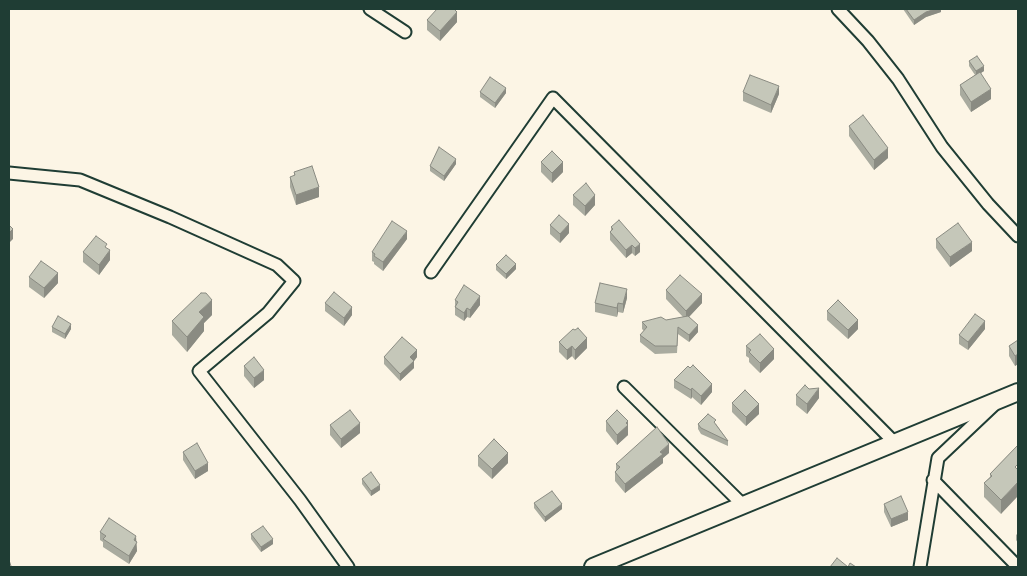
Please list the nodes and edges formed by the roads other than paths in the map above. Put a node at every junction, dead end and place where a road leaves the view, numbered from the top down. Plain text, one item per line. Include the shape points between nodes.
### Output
1 (370, 9) edge
2 (838, 9) edge
3 (405, 32) dead end
4 (9, 173) edge
5 (1018, 236) edge
6 (431, 272) dead end
7 (624, 387) dead end
8 (1018, 392) edge
9 (1000, 399) junction
10 (894, 443) junction
11 (933, 480) junction
12 (743, 505) junction
13 (348, 567) edge
14 (593, 567) edge
15 (920, 567) edge
16 (1018, 567) edge

1 - 3 street
2 - 5 street via 898,79 942,147
4 - 13 street via 80,180 277,265 294,281 268,313 199,371
6 - 10 street via 553,98
7 - 12 street
8 - 9 main road
9 - 10 main road
9 - 11 street via 938,458
10 - 12 main road
11 - 15 street
11 - 16 street
12 - 14 main road

